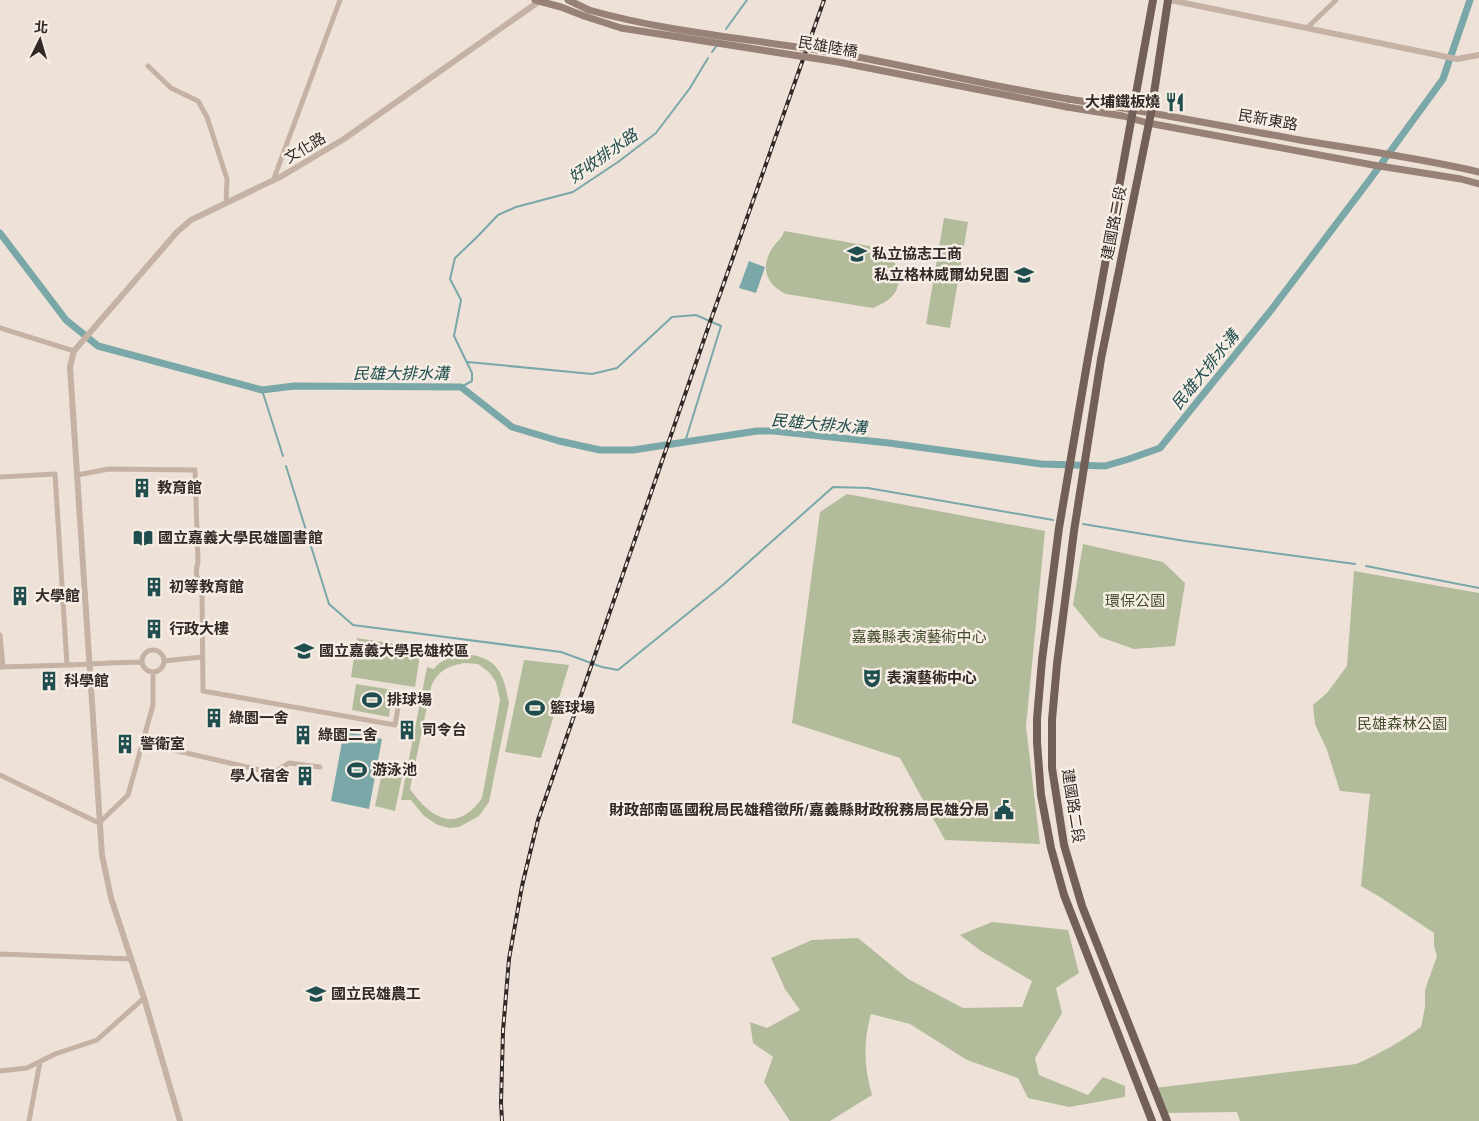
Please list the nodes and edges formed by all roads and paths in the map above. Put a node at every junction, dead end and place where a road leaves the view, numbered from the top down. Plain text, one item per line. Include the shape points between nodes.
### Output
1 (340, 0) edge
2 (538, 0) edge
3 (568, 0) edge
4 (1153, 0) edge
5 (1169, 0) edge
6 (1336, 0) edge
7 (1307, 28) junction
8 (1479, 55) edge
9 (148, 66) dead end
10 (1134, 109) junction
11 (1151, 113) junction
12 (1131, 118) junction
13 (1148, 123) junction
14 (1479, 172) edge
15 (273, 180) junction
16 (1479, 184) edge
17 (226, 203) junction
18 (0, 328) edge
19 (74, 351) junction
20 (77, 475) junction
21 (0, 477) edge
22 (0, 635) edge
23 (202, 657) junction
24 (164, 660) junction
25 (142, 662) junction
26 (69, 665) junction
27 (1, 667) edge
28 (153, 672) junction
29 (400, 696) dead end
30 (143, 743) junction
31 (320, 767) dead end
32 (0, 775) edge
33 (99, 823) junction
34 (1082, 906) junction
35 (1070, 910) junction
36 (0, 954) edge
37 (131, 959) junction
38 (144, 998) junction
39 (40, 1062) junction
40 (0, 1071) edge
41 (29, 1121) edge
42 (180, 1121) edge
43 (1152, 1121) edge
44 (1167, 1121) edge

1 - 15 street
2 - 12 main road, 民雄陸橋, bridge via 621,28 838,62
2 - 15 street, 文化路 via 344,139
3 - 10 main road, 民雄陸橋, bridge via 589,10 658,27 839,54 1033,93
4 - 10 main road, 建國路二段
5 - 7 street
5 - 11 main road, 建國路二段
6 - 7 street
7 - 8 street via 1457,59
9 - 17 street via 171,88 198,101 203,109 226,179
10 - 11 main road, 民新東路
10 - 12 main road, 建國路二段
11 - 13 main road, 建國路二段
11 - 14 main road, 民新東路
12 - 13 main road, 民新東路
12 - 35 main road, 建國路二段 via 1059,528 1037,724 1041,795 1051,848
13 - 16 main road, 民新東路
13 - 34 main road, 建國路二段 via 1086,451 1052,720 1052,768 1061,828
15 - 17 street, 文化路
17 - 19 street, 文化路 via 191,220 177,232
18 - 19 street
19 - 20 street via 70,367
20 - 23 street via 110,469 194,470 198,562 195,571 202,590
20 - 33 street
21 - 26 street via 54,474
22 - 27 street
23 - 24 street
23 - 29 street via 203,692 395,725
24 - 25 street via 161,654 152,650 142,656
24 - 28 street via 160,670
25 - 26 street, bridge
25 - 28 street via 146,670
26 - 27 street
28 - 30 street via 153,704
30 - 31 street via 273,773 289,763
30 - 33 street via 128,795
32 - 33 street
33 - 37 street via 111,898
34 - 35 main road
34 - 44 main road, 建國路二段
35 - 43 main road, 建國路二段
36 - 37 street
37 - 38 street
38 - 39 street via 97,1040
38 - 42 street
39 - 40 street via 27,1068
39 - 41 street

